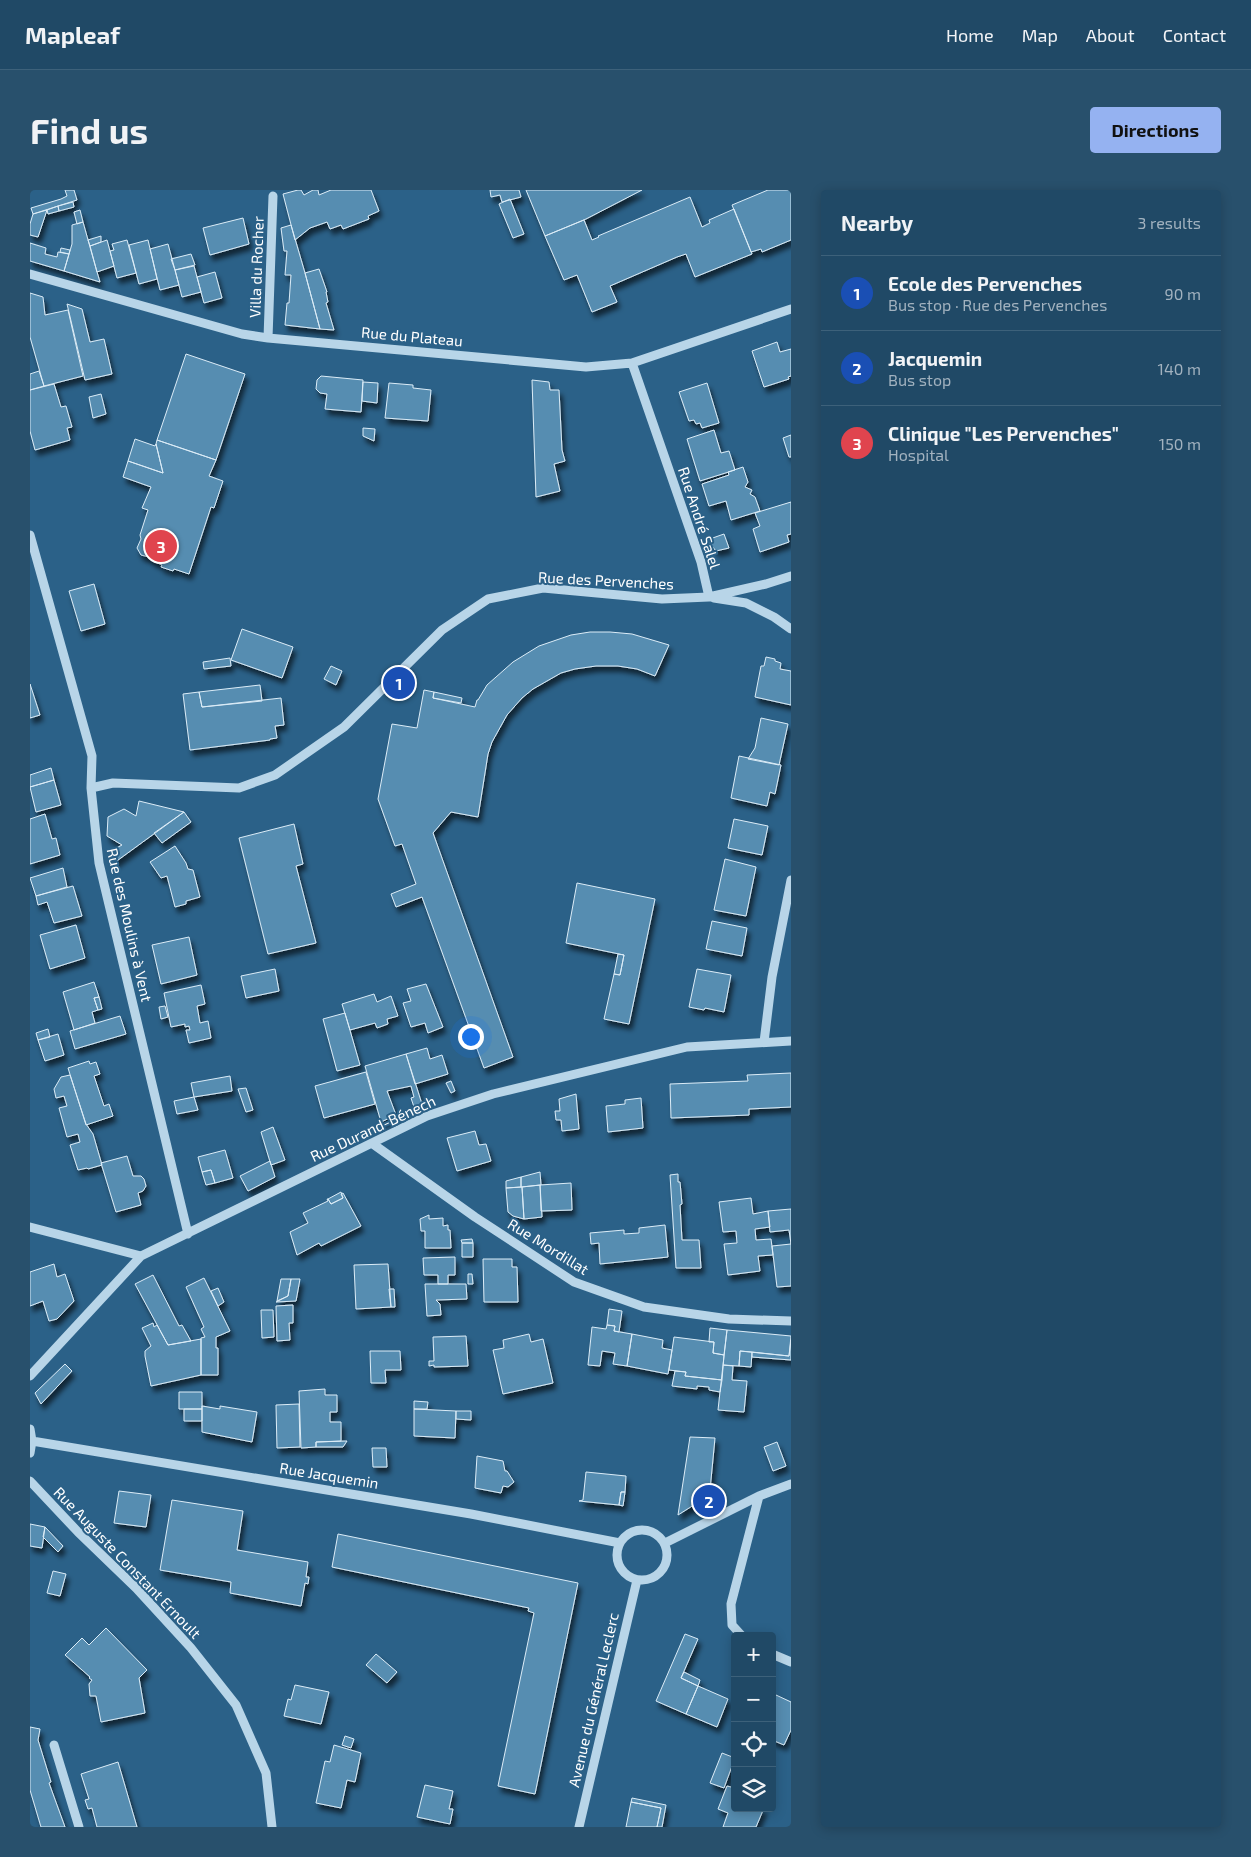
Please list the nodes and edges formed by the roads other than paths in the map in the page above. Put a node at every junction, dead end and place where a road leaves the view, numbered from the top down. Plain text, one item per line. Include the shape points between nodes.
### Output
1 (273, 196) dead end
2 (30, 274) edge
3 (791, 309) edge
4 (268, 338) junction
5 (632, 363) junction
6 (30, 535) edge
7 (791, 576) edge
8 (709, 597) junction
9 (791, 629) edge
10 (91, 788) junction
11 (791, 880) edge
12 (791, 1041) edge
13 (764, 1042) junction
14 (373, 1144) junction
15 (30, 1227) edge
16 (188, 1234) junction
17 (141, 1256) junction
18 (791, 1321) edge
19 (30, 1376) edge
20 (30, 1429) edge
21 (32, 1442) junction
22 (30, 1453) edge
23 (30, 1481) edge
24 (791, 1484) edge
25 (759, 1496) junction
26 (620, 1544) junction
27 (665, 1544) junction
28 (637, 1580) junction
29 (738, 1632) edge
30 (776, 1656) edge
31 (791, 1662) edge
32 (54, 1745) dead end
33 (80, 1827) edge
34 (272, 1827) edge
35 (579, 1827) edge

1 - 4 street, Villa du Rocher
2 - 4 street, Rue du Plateau via 242,334
3 - 5 street, Rue du Plateau
4 - 5 street, Rue du Plateau via 586,367
5 - 8 street, Rue André Salel via 701,562
6 - 10 street, Rue des Moulins à Vent via 92,756
7 - 8 street
8 - 9 street via 746,603
8 - 10 street, Rue des Pervenches via 662,598 543,588 488,599 442,630 344,726 276,775 238,788 113,783
10 - 16 street, Rue des Moulins à Vent via 99,863
11 - 13 street via 772,977
12 - 13 street, Rue Durand-Bénech
13 - 14 street, Rue Durand-Bénech via 687,1047 493,1094 427,1116
14 - 16 street, Rue Durand-Bénech
14 - 18 street, Rue Mordillat via 574,1282 644,1307 729,1318
15 - 17 street
16 - 17 street, Rue Durand-Bénech
17 - 19 street, Rue Durand-Bénech
20 - 21 street
21 - 22 street
21 - 26 street, Rue Jacquemin via 471,1514
23 - 34 street, Rue Auguste Constant Ernoult via 136,1588 191,1648 236,1705 266,1773
24 - 25 street
25 - 27 street
25 - 29 street via 731,1604 732,1626
26 - 27 street via 625,1536 642,1530 660,1536
26 - 28 street via 617,1555 620,1566 626,1575
27 - 28 street via 667,1562 662,1571 655,1577
28 - 35 street, Avenue du Général Leclerc
30 - 31 street
32 - 33 street

